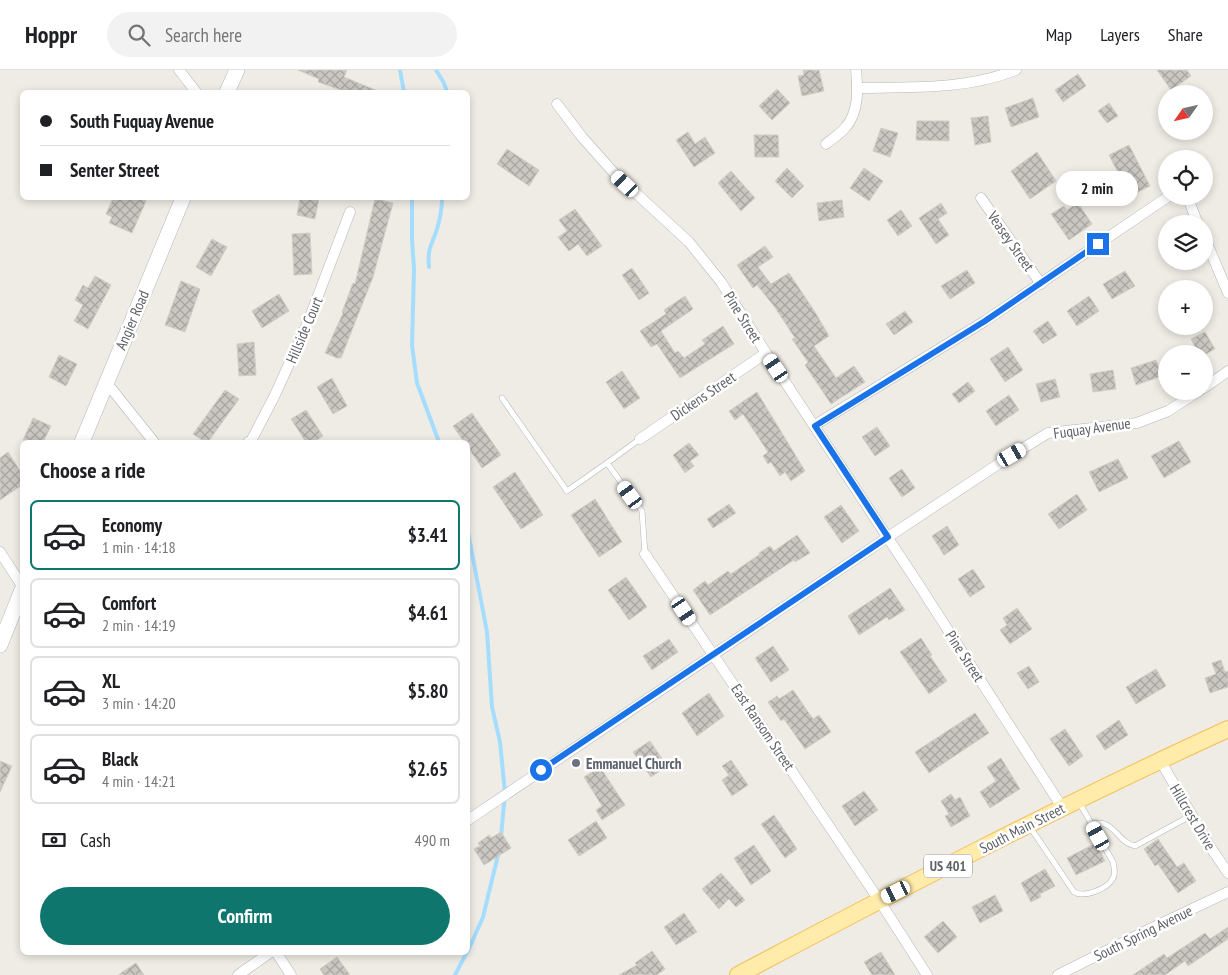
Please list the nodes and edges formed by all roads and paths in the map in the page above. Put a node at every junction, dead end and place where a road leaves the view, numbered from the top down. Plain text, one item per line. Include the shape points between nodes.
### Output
1 (179, 70) edge
2 (237, 70) edge
3 (856, 70) edge
4 (1016, 70) edge
5 (999, 73) edge
6 (857, 88) junction
7 (194, 90) edge
8 (228, 90) edge
9 (557, 104) dead end
10 (826, 144) dead end
11 (981, 198) dead end
12 (182, 200) edge
13 (1158, 204) edge
14 (350, 212) dead end
15 (1213, 257) edge
16 (1041, 284) junction
17 (1228, 293) edge
18 (766, 353) junction
19 (1228, 371) edge
20 (106, 382) junction
21 (1213, 382) edge
22 (502, 398) dead end
23 (1185, 400) edge
24 (815, 426) junction
25 (640, 439) joint
26 (83, 440) edge
27 (152, 440) edge
28 (251, 440) edge
29 (607, 463) junction
30 (888, 537) junction
31 (0, 552) edge
32 (645, 554) joint
33 (20, 583) edge
34 (20, 595) edge
35 (0, 645) edge
36 (714, 654) junction
37 (1228, 729) edge
38 (1160, 760) junction
39 (1078, 800) junction
40 (1062, 807) junction
41 (1192, 815) junction
42 (470, 819) edge
43 (1029, 824) junction
44 (1091, 824) junction
45 (1228, 873) edge
46 (1228, 892) edge
47 (879, 900) junction
48 (267, 955) edge
49 (278, 955) edge
50 (238, 975) edge
51 (291, 975) edge
52 (738, 975) edge
53 (926, 975) edge
54 (1058, 975) edge

1 - 7 street
2 - 8 street
3 - 6 street
4 - 5 street
5 - 6 street via 961,84
6 - 10 street via 854,115 846,128
9 - 18 street, Pine Street via 614,173 688,242 721,282
11 - 16 street, Veasey Street
12 - 20 street, Angier Road
13 - 16 street
14 - 28 street, Hillside Court via 308,322
15 - 17 street
16 - 24 street
18 - 24 street, Pine Street
18 - 25 street, Dickens Street
19 - 21 street
20 - 26 street, Angier Road
20 - 27 street
22 - 29 lane via 567,491
23 - 30 street, Fuquay Avenue via 1168,411 1137,423 1048,433
24 - 30 street, Pine Street
25 - 29 lane
29 - 32 lane via 642,512
30 - 36 street, Fuquay Avenue
30 - 40 street, Pine Street
31 - 33 street
32 - 36 street, East Ransom Street
34 - 35 street
36 - 42 street, Fuquay Avenue
36 - 47 street, East Ransom Street
37 - 38 main road, South Main Street / US 401
38 - 39 main road, South Main Street / US 401
38 - 41 street, Hillcrest Drive
39 - 40 main road, South Main Street / US 401
39 - 44 lane
40 - 43 main road, South Main Street / US 401
41 - 44 lane via 1135,846 1108,825 1100,822
41 - 45 street, Hillcrest Drive
43 - 44 lane via 1067,884 1078,895 1106,886 1115,872 1113,862
43 - 47 main road, South Main Street / US 401
46 - 54 street, South Spring Avenue
47 - 52 main road, South Main Street / US 401
47 - 53 street, East Ransom Street
48 - 50 street
49 - 51 street

